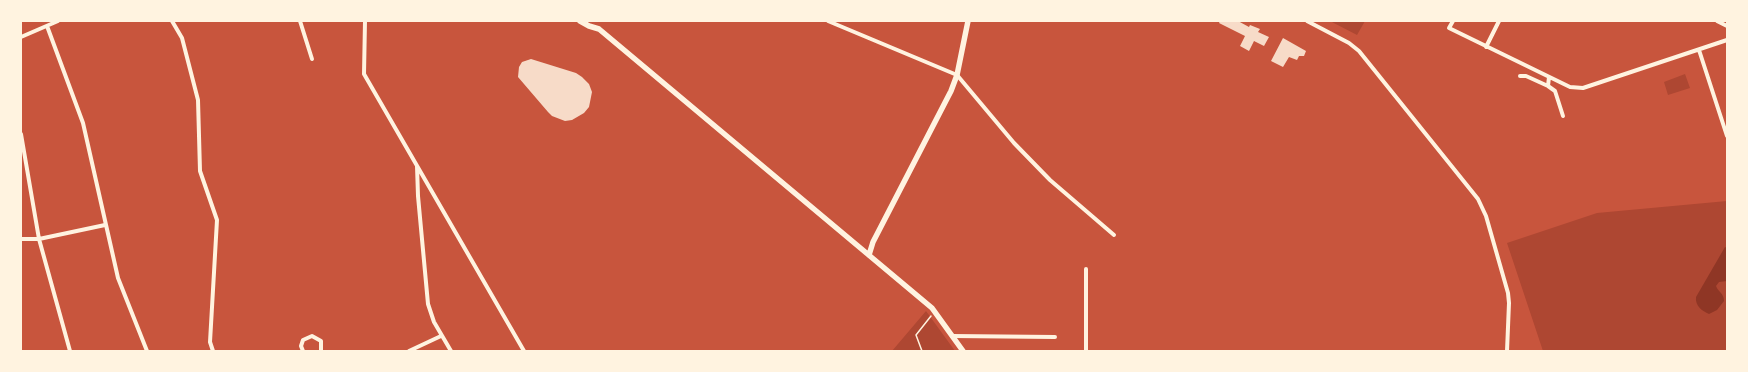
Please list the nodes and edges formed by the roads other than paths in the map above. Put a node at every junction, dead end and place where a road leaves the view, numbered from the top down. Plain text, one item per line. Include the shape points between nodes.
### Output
1 (58, 21) edge
2 (172, 21) edge
3 (300, 21) edge
4 (365, 21) edge
5 (580, 21) edge
6 (828, 21) edge
7 (968, 21) edge
8 (1307, 21) edge
9 (1453, 21) edge
10 (1499, 21) edge
11 (1717, 21) edge
12 (48, 26) junction
13 (1727, 26) edge
14 (21, 37) edge
15 (1727, 40) edge
16 (1486, 47) junction
17 (1699, 50) junction
18 (312, 59) dead end
19 (957, 75) junction
20 (1520, 76) dead end
21 (1549, 77) junction
22 (1548, 86) junction
23 (1563, 116) dead end
24 (21, 134) edge
25 (1727, 136) edge
26 (417, 165) junction
27 (105, 225) junction
28 (1114, 235) dead end
29 (21, 239) edge
30 (39, 239) junction
31 (870, 255) junction
32 (1086, 269) dead end
33 (441, 336) junction
34 (952, 336) junction
35 (1055, 337) dead end
36 (70, 351) edge
37 (147, 351) edge
38 (213, 351) edge
39 (302, 351) edge
40 (320, 351) edge
41 (409, 351) edge
42 (451, 351) edge
43 (524, 351) edge
44 (963, 351) edge
45 (1086, 351) edge
46 (1507, 351) edge

1 - 12 street
2 - 38 street via 182,38 198,100 200,171 217,220 210,342
3 - 18 street
4 - 26 street via 364,74
5 - 31 street via 600,29
6 - 19 street
7 - 19 street
8 - 46 street via 1359,51 1483,207 1508,294
9 - 16 street via 1449,28
10 - 16 street
11 - 13 street
12 - 14 street
12 - 27 street via 83,123
15 - 17 street
16 - 21 street
17 - 21 street via 1583,88 1570,87
17 - 25 street
19 - 28 street via 1014,143 1050,180
19 - 31 street via 873,242
20 - 22 street via 1526,76
21 - 22 street
22 - 23 street via 1554,91
24 - 30 street
26 - 33 street via 428,304
26 - 43 street
27 - 30 street
27 - 37 street via 118,278
29 - 30 street
30 - 36 street
31 - 34 street via 932,308
32 - 45 street
33 - 41 street
33 - 42 street
34 - 35 street
34 - 44 street
39 - 40 street via 303,340 312,336 321,341

